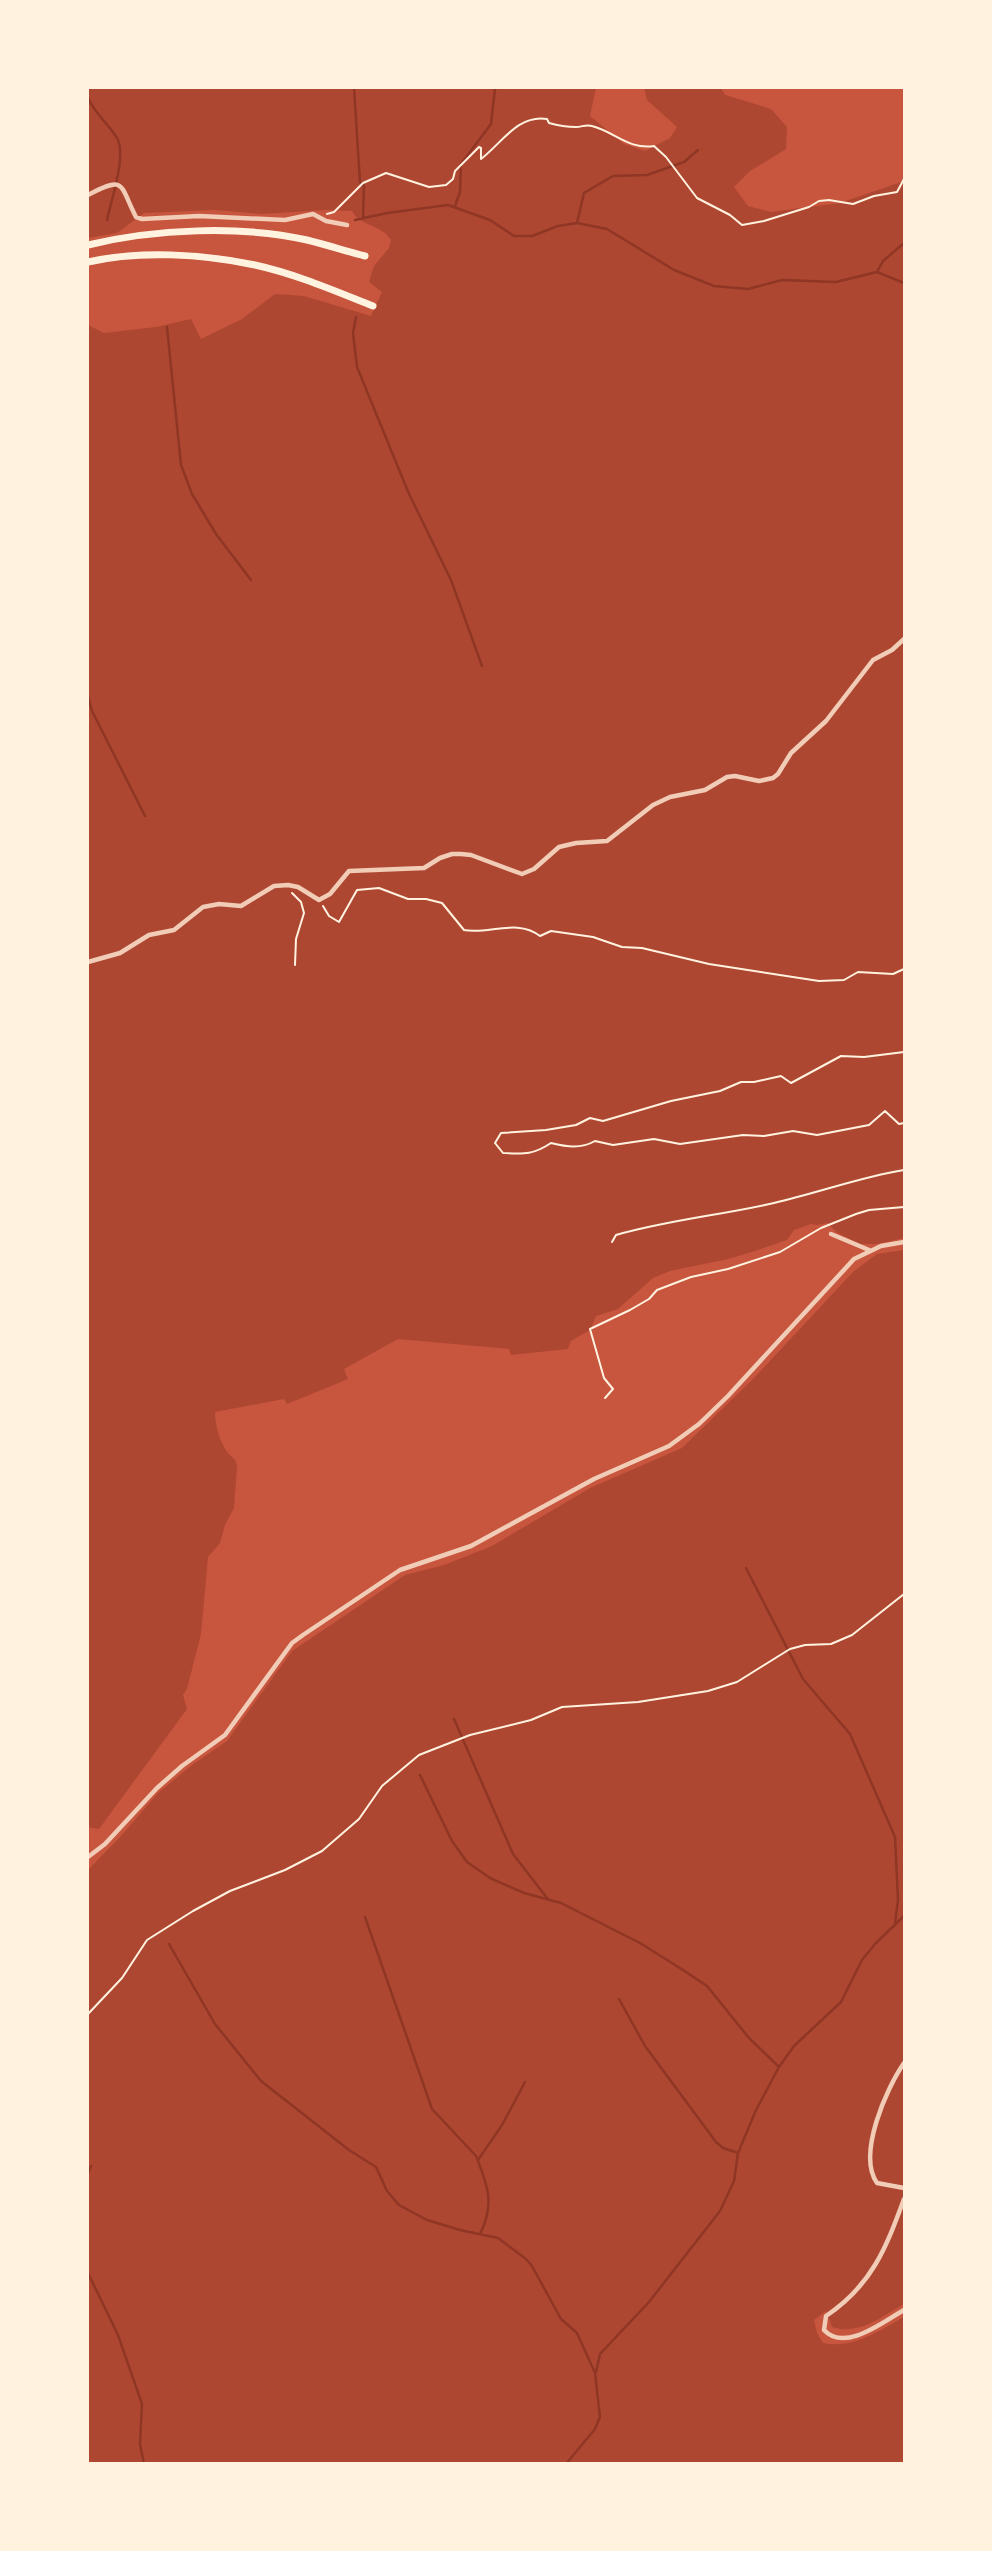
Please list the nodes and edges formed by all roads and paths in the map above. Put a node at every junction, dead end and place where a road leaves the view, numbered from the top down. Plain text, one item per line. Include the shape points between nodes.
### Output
1 (905, 180) edge
2 (88, 195) edge
3 (320, 218) junction
4 (347, 225) dead end
5 (88, 245) edge
6 (365, 256) dead end
7 (88, 262) edge
8 (373, 306) dead end
9 (905, 639) edge
10 (292, 886) junction
11 (319, 900) junction
12 (88, 962) edge
13 (295, 965) dead end
14 (905, 969) edge
15 (905, 1052) edge
16 (905, 1123) edge
17 (905, 1170) edge
18 (905, 1207) edge
19 (831, 1234) dead end
20 (612, 1242) dead end
21 (905, 1242) edge
22 (870, 1251) junction
23 (606, 1398) dead end
24 (905, 1594) edge
25 (88, 1857) edge
26 (88, 2014) edge
27 (905, 2063) edge
28 (905, 2188) edge
29 (905, 2199) edge
30 (905, 2310) edge

1 - 3 path via 897,192 853,204 819,201 742,225 697,198 654,146 642,148 593,126 553,124 541,118 508,131 481,159 479,147 446,185 429,187 384,173 363,183 334,212
2 - 3 street via 116,184 142,219 285,220 313,214
3 - 4 street
5 - 6 highway via 158,233 221,232 305,240
7 - 8 highway via 158,256 212,258 256,265
9 - 11 street via 873,660 826,721 791,753 773,778 727,777 705,790 670,797 607,841 559,847 522,874 471,855 452,854 424,868 349,871
10 - 11 street
10 - 12 street via 269,888 241,906 203,907 174,930 149,934 120,953
10 - 13 path via 291,893 304,913
11 - 14 path via 339,922 357,890 379,888 408,899 442,903 464,930 475,933 503,926 540,936 551,931 819,981 844,981 858,972 893,974
15 - 16 path via 841,1056 791,1083 781,1076 741,1082 603,1121 590,1118 547,1130 501,1133 495,1143 503,1153 536,1153 551,1143 576,1147 595,1140 613,1145 654,1139 680,1144 793,1131 817,1135 869,1125 885,1111 899,1124
17 - 20 path via 865,1176 776,1203 648,1226 616,1235
18 - 23 path via 869,1210 828,1224 780,1252 657,1290 631,1310 590,1329 604,1378 613,1389
19 - 22 street
21 - 22 street
22 - 25 street via 854,1259 728,1396 683,1437 568,1492 497,1534 400,1570 292,1643 225,1735 173,1774
24 - 26 path via 852,1634 831,1644 790,1649 737,1682 638,1702 562,1707 419,1755 382,1786 359,1819 322,1851 285,1871 230,1891 147,1940 122,1978
27 - 28 street via 879,2110 870,2165 877,2183
29 - 30 street via 883,2255 851,2296 826,2316 824,2330 834,2337 858,2335

